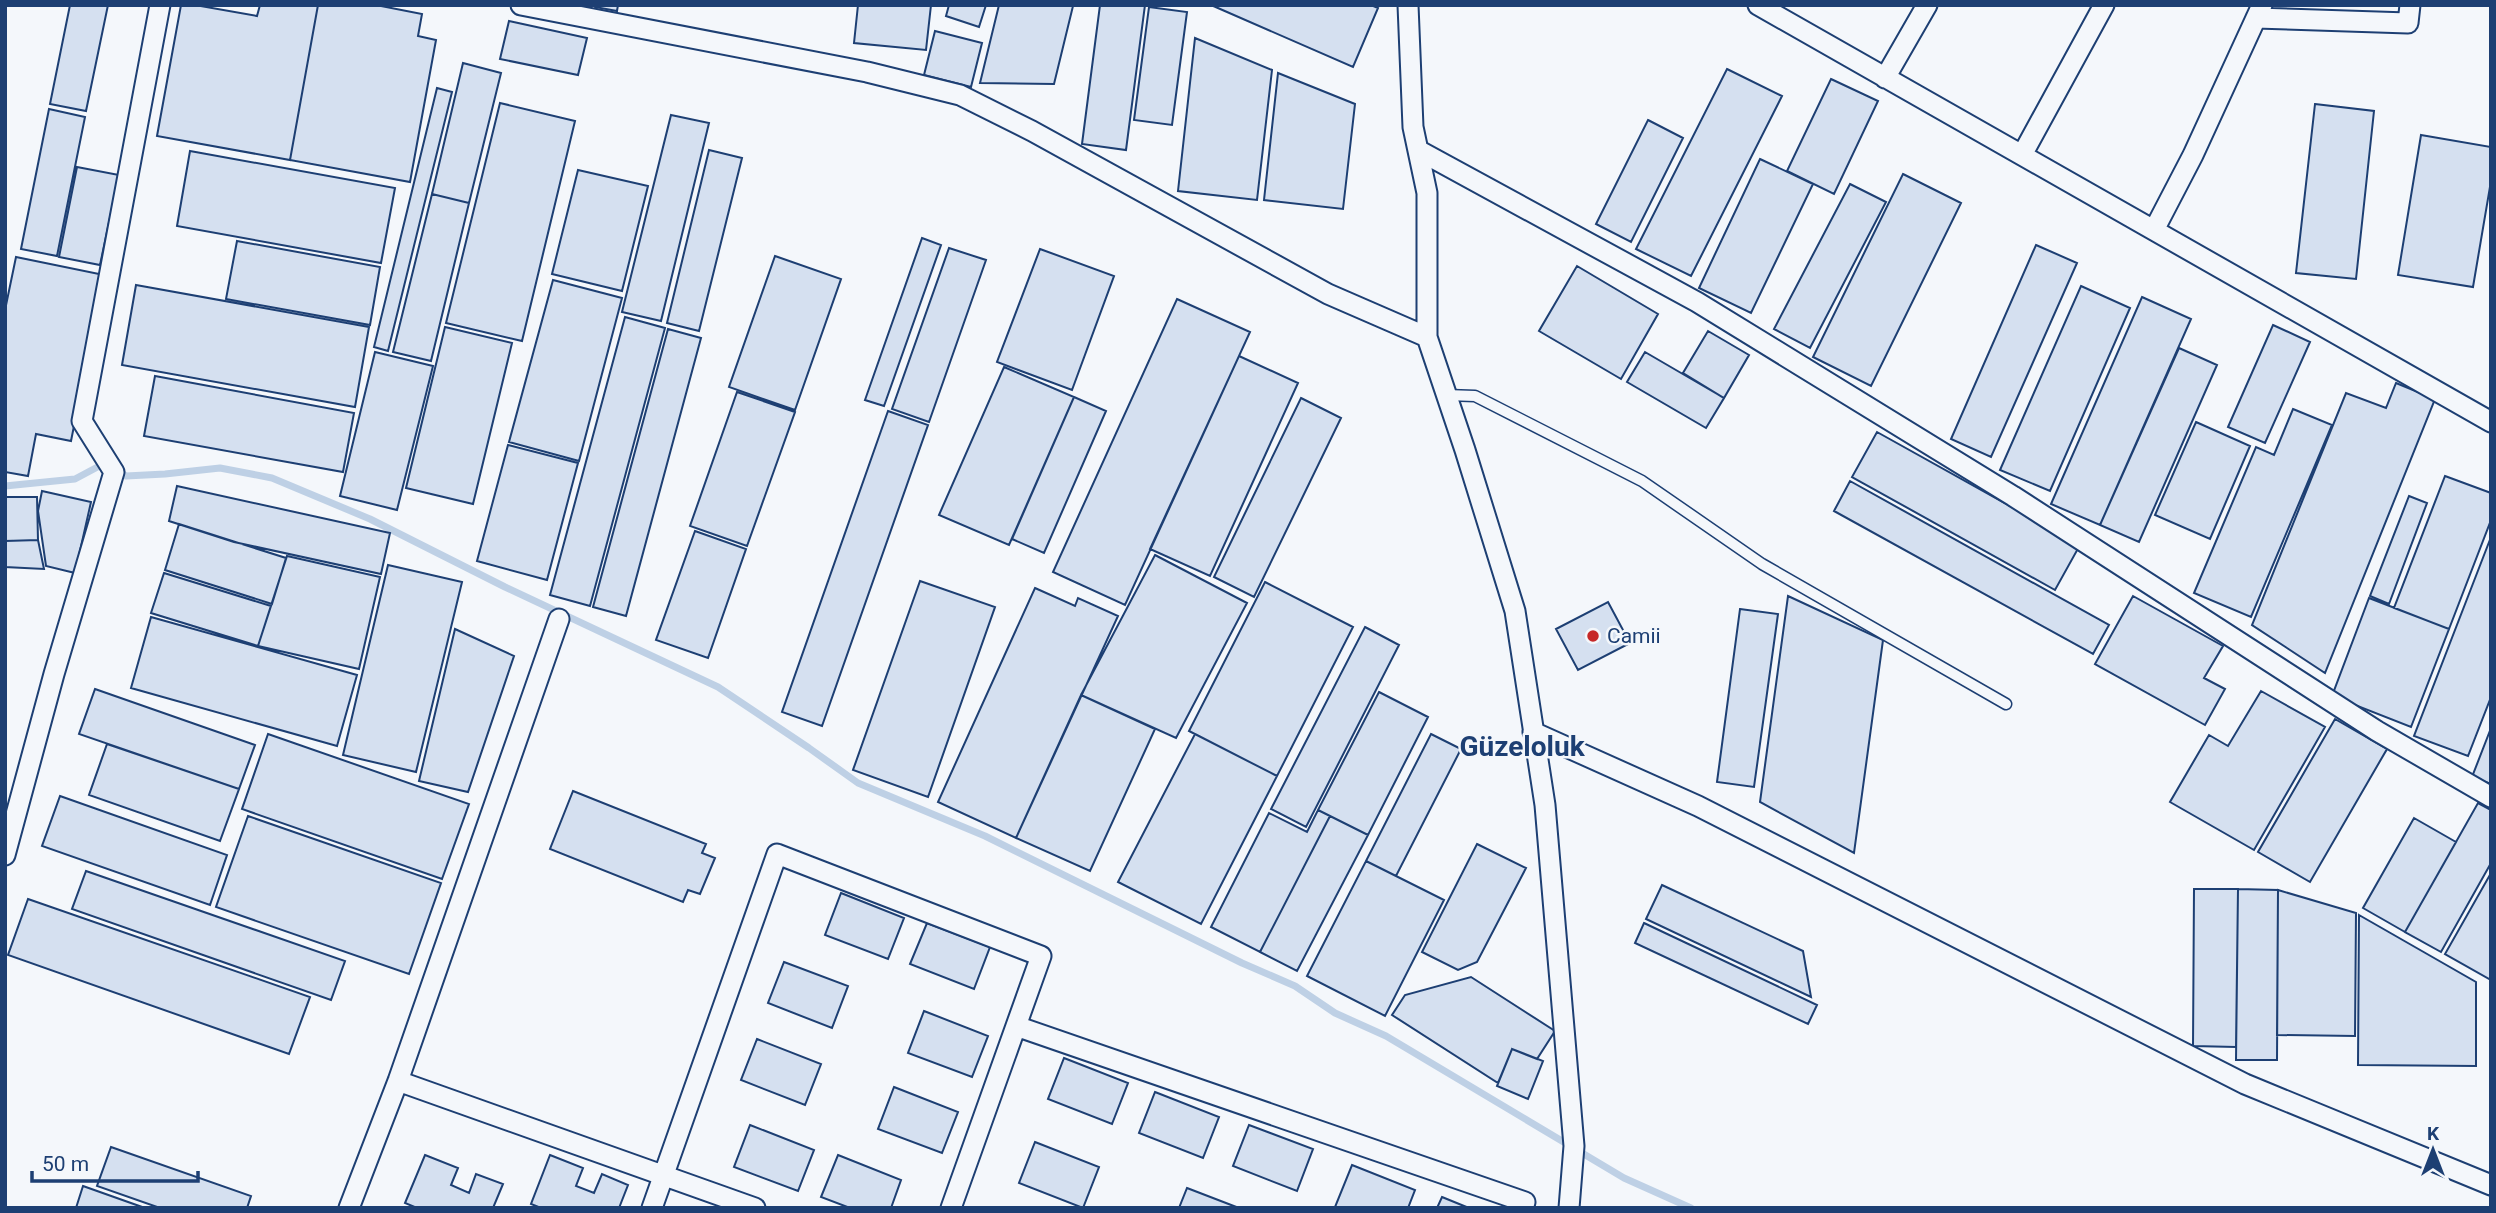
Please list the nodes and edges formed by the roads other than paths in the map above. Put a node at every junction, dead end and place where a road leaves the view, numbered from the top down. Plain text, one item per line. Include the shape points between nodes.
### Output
1 (160, 5) edge
2 (521, 5) edge
3 (1408, 5) edge
4 (1758, 5) edge
5 (1927, 5) edge
6 (2105, 5) edge
7 (2410, 5) edge
8 (2259, 12) edge
9 (1885, 78) junction
10 (1418, 150) junction
11 (2022, 155) junction
12 (2154, 230) junction
13 (1427, 337) junction
14 (1446, 395) junction
15 (2491, 422) edge
16 (559, 619) dead end
17 (2006, 704) dead end
18 (1534, 732) junction
19 (2491, 797) edge
20 (5, 855) edge
21 (1016, 1026) junction
22 (398, 1081) junction
23 (664, 1176) junction
24 (2491, 1185) edge
25 (349, 1208) edge
26 (652, 1208) edge
27 (755, 1208) edge
28 (951, 1208) edge
29 (1522, 1208) edge
30 (1569, 1208) edge

1 - 20 street via 82,421 114,472
2 - 13 street via 867,72 960,95 1328,294
3 - 10 street
4 - 9 street
5 - 9 street
6 - 11 street
7 - 8 street via 2408,23
8 - 12 street
9 - 11 street
10 - 13 street via 1427,193
10 - 19 street via 1697,302 2012,496 2377,731
11 - 12 street
12 - 15 street
13 - 14 street
14 - 17 lane via 1475,396 1642,481 1762,564
14 - 18 street via 1515,611
16 - 22 street
18 - 24 street via 1698,806 2245,1084
18 - 30 street via 1545,805 1573,1155
21 - 23 street via 1041,956 777,853
21 - 28 street
21 - 29 street via 1525,1202
22 - 23 street
22 - 25 street
23 - 26 street
23 - 27 street

